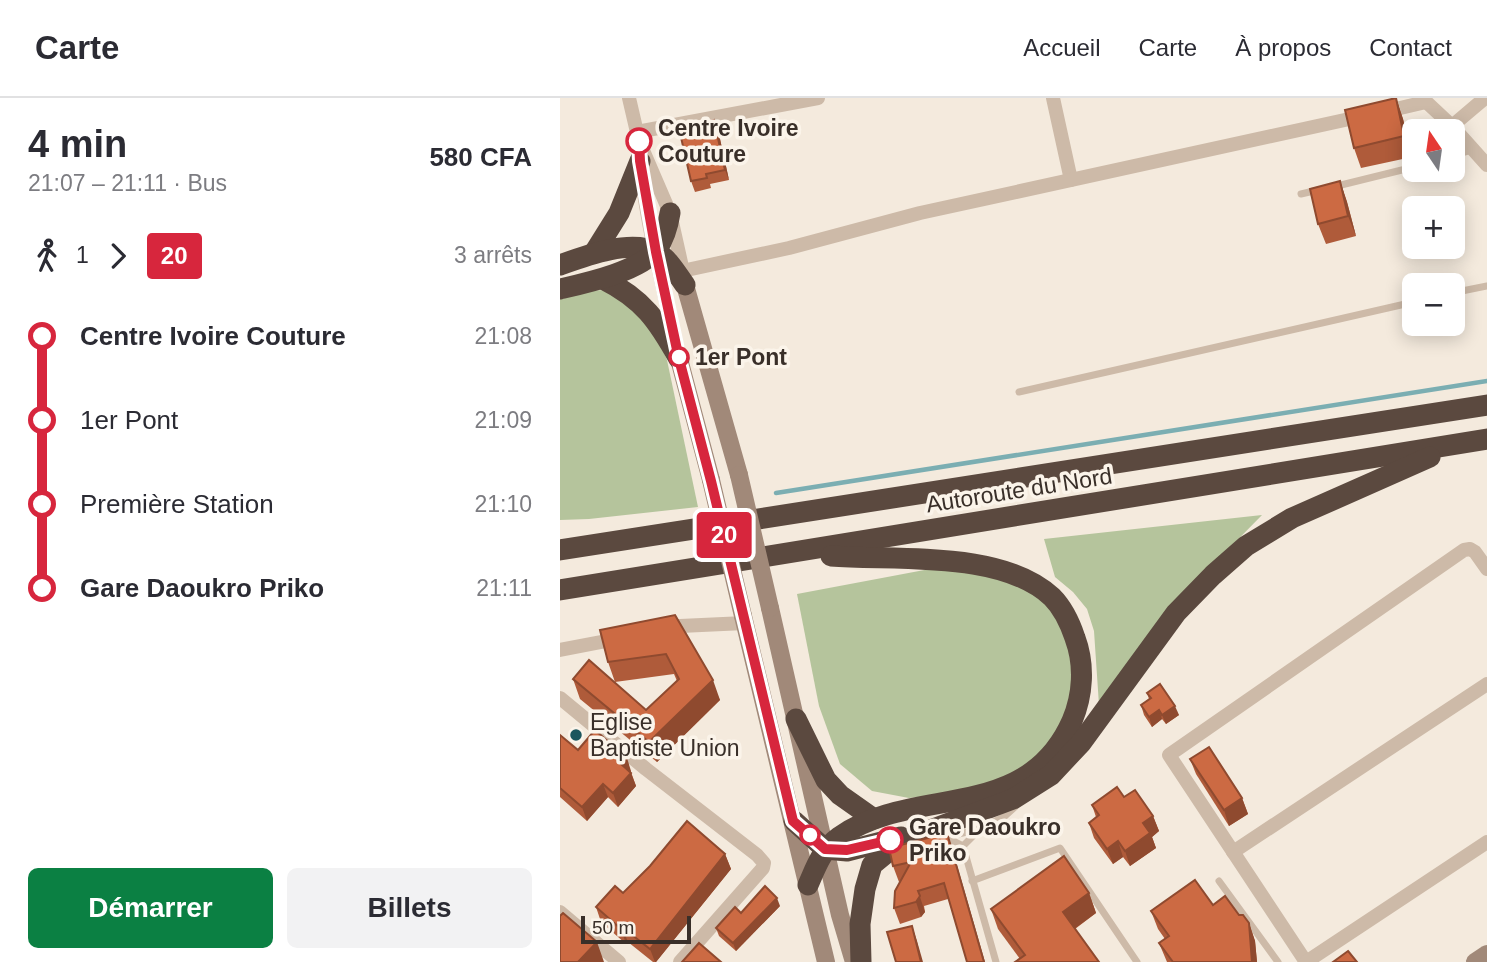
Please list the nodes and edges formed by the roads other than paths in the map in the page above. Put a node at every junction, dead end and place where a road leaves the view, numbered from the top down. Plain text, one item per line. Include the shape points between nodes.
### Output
1 (629, 98) edge
2 (818, 98) edge
3 (1053, 98) edge
4 (1485, 98) edge
5 (1424, 100) edge
6 (1444, 119) edge
7 (1460, 119) edge
8 (1465, 141) edge
9 (639, 145) junction
10 (1473, 150) junction
11 (1465, 152) edge
12 (1487, 164) edge
13 (1402, 170) edge
14 (1071, 180) junction
15 (1301, 194) dead end
16 (670, 213) junction
17 (656, 252) junction
18 (594, 253) junction
19 (560, 265) edge
20 (684, 278) junction
21 (603, 279) junction
22 (1487, 286) edge
23 (560, 289) edge
24 (1465, 290) edge
25 (1402, 305) edge
26 (679, 359) junction
27 (1019, 392) dead end
28 (1487, 405) edge
29 (1487, 439) edge
30 (1464, 443) junction
31 (560, 542) edge
32 (590, 545) junction
33 (560, 550) edge
34 (794, 554) junction
35 (1487, 569) edge
36 (560, 590) edge
37 (744, 619) junction
38 (560, 650) edge
39 (1487, 684) edge
40 (560, 698) edge
41 (796, 719) junction
42 (1033, 788) junction
43 (874, 819) junction
44 (793, 821) junction
45 (981, 828) junction
46 (934, 837) junction
47 (1487, 842) edge
48 (963, 846) junction
49 (825, 849) junction
50 (1233, 852) junction
51 (972, 881) junction
52 (1219, 881) dead end
53 (808, 885) junction
54 (560, 912) edge
55 (1487, 954) edge
56 (619, 962) edge
57 (680, 962) edge
58 (826, 962) edge
59 (854, 962) edge
60 (862, 962) edge
61 (996, 962) edge
62 (1137, 962) edge
63 (1278, 962) edge
64 (1306, 962) edge
65 (1475, 962) edge

1 - 9 street
2 - 9 street
3 - 14 street
4 - 7 street
5 - 6 street
5 - 14 street
8 - 10 street
9 - 16 street
9 - 17 street
9 - 18 highway via 619,213
10 - 11 lane
10 - 12 street
13 - 15 lane
14 - 20 street via 920,213
16 - 17 highway
16 - 20 street
17 - 18 highway via 622,248
17 - 20 highway
17 - 21 highway
17 - 26 street
18 - 19 highway
20 - 41 main road, bridge via 739,475
21 - 23 highway
21 - 26 highway via 640,302 659,323
22 - 24 lane
25 - 27 lane
26 - 37 main road, bridge
28 - 32 highway, Autoroute du Nord
29 - 30 highway, Autoroute du Nord
30 - 34 highway, Autoroute du Nord
30 - 42 highway via 1292,518 1247,546 1176,613 1082,743
31 - 32 highway
32 - 33 highway, Autoroute du Nord
34 - 36 highway, Autoroute du Nord
34 - 43 highway via 980,564 1010,573 1051,597 1066,615 1077,643 1081,669 1077,708 1056,748 1037,768 999,789
35 - 50 street via 1475,552 1464,550 1170,752 1169,758
37 - 38 street via 680,626
37 - 44 main road
39 - 50 street
40 - 57 street via 764,863
41 - 43 highway via 827,780
41 - 49 main road
42 - 45 lane via 1004,817
42 - 46 highway
43 - 49 highway
44 - 49 highway
44 - 53 main road
45 - 46 lane
45 - 48 lane
46 - 48 lane
46 - 49 highway
46 - 60 highway via 888,852 872,865 860,923
47 - 64 street
48 - 51 lane
49 - 53 highway
49 - 59 main road
50 - 64 street
51 - 61 lane
51 - 62 lane via 1060,848
52 - 63 lane
53 - 58 main road
54 - 56 street
55 - 65 main road

